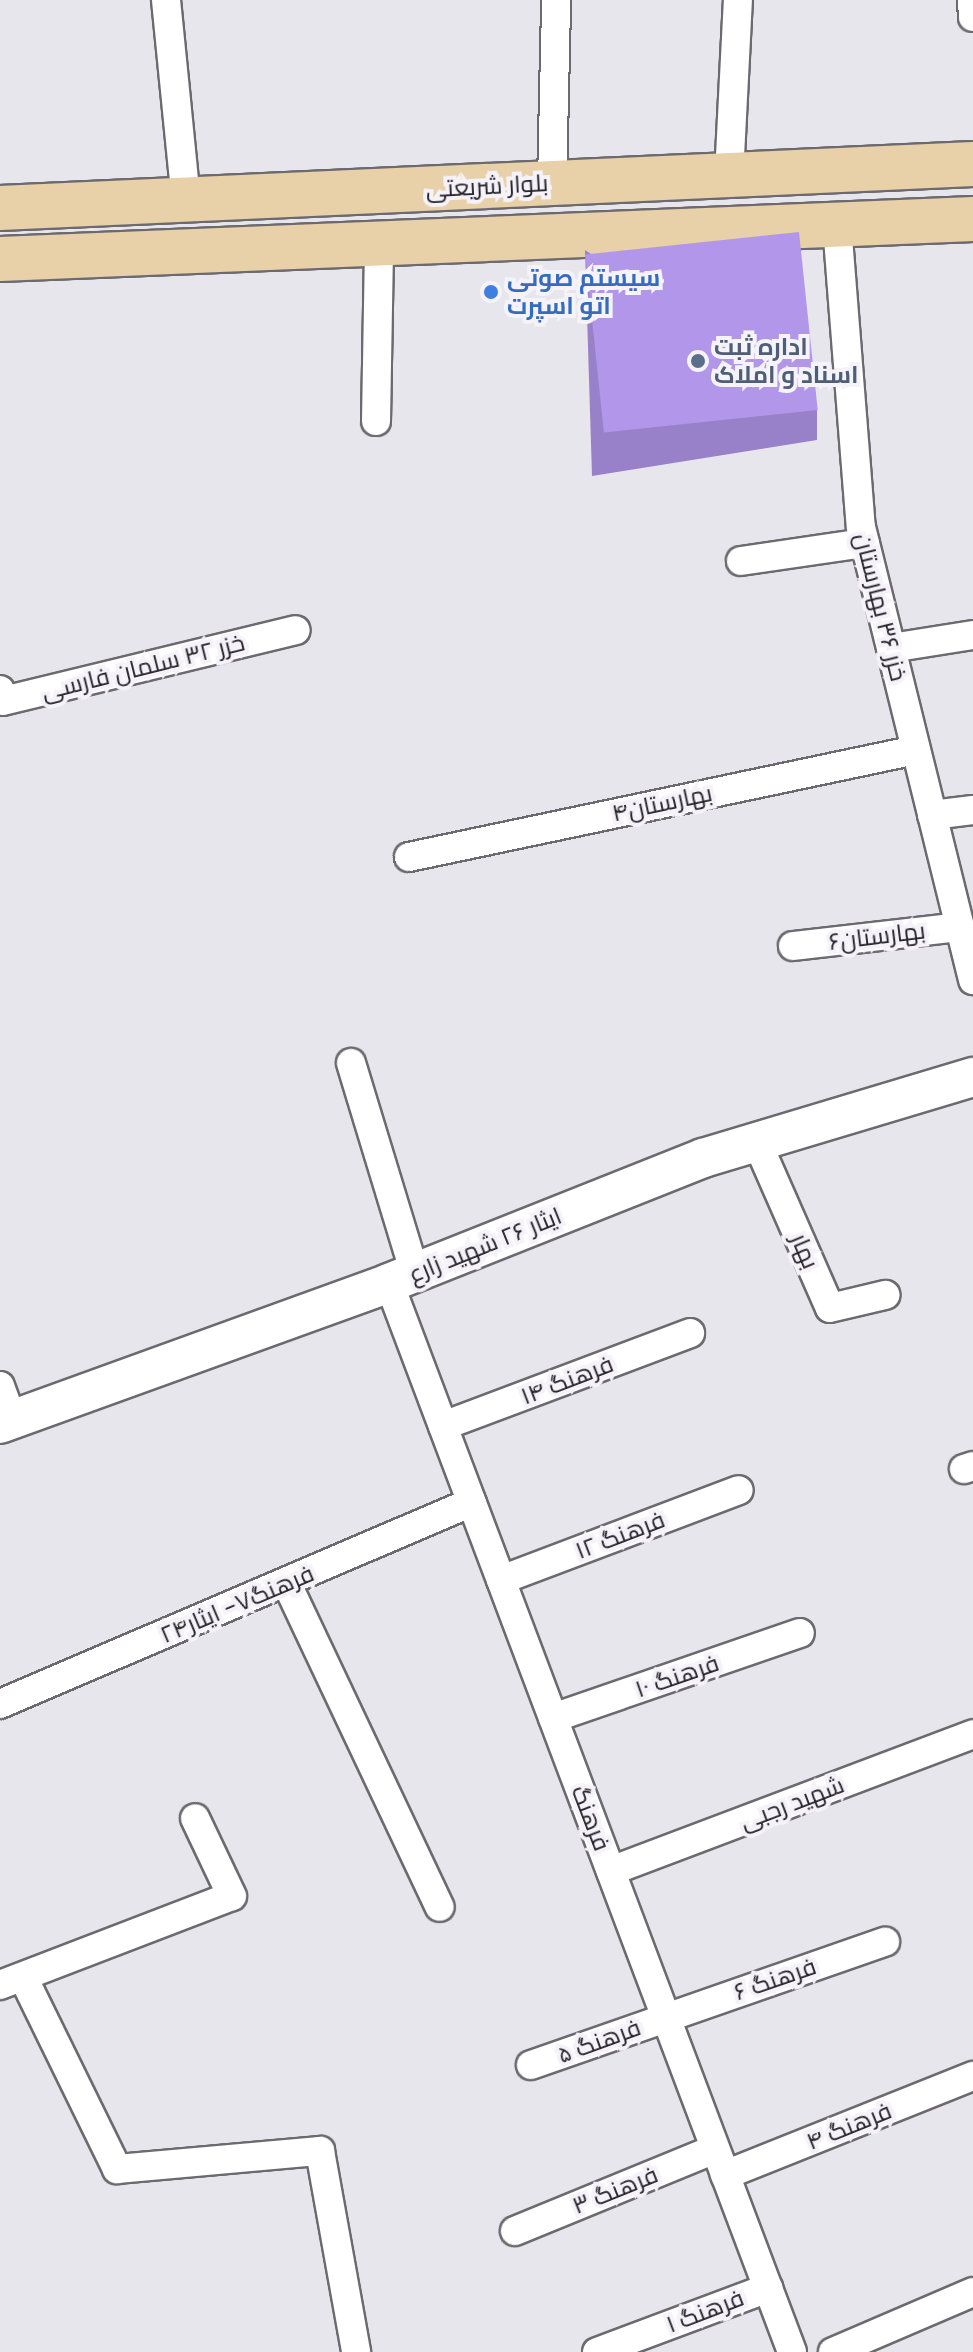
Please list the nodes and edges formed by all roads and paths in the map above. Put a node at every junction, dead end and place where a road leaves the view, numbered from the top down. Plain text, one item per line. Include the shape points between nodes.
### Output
1 (166, 0) edge
2 (556, 0) edge
3 (738, 0) edge
4 (972, 0) edge
5 (973, 17) edge
6 (973, 164) edge
7 (729, 176) junction
8 (552, 183) junction
9 (186, 200) junction
10 (94, 204) junction
11 (0, 208) edge
12 (973, 219) edge
13 (837, 225) junction
14 (379, 244) junction
15 (94, 256) junction
16 (0, 259) edge
17 (376, 421) dead end
18 (865, 543) junction
19 (741, 561) dead end
20 (296, 630) dead end
21 (973, 635) edge
22 (891, 648) junction
23 (0, 690) edge
24 (916, 750) junction
25 (973, 810) edge
26 (932, 815) junction
27 (409, 857) dead end
28 (960, 927) junction
29 (793, 946) dead end
30 (973, 980) edge
31 (351, 1063) dead end
32 (973, 1077) edge
33 (757, 1142) junction
34 (402, 1278) junction
35 (885, 1295) dead end
36 (690, 1333) dead end
37 (4, 1410) edge
38 (443, 1426) junction
39 (739, 1490) dead end
40 (472, 1502) junction
41 (501, 1580) junction
42 (287, 1584) junction
43 (800, 1633) dead end
44 (0, 1704) edge
45 (553, 1718) junction
46 (973, 1734) edge
47 (195, 1818) dead end
48 (611, 1871) junction
49 (440, 1907) dead end
50 (885, 1942) dead end
51 (12, 1981) edge
52 (666, 2016) junction
53 (531, 2065) dead end
54 (973, 2076) edge
55 (720, 2162) junction
56 (515, 2231) dead end
57 (768, 2288) junction
58 (973, 2292) edge
59 (356, 2352) edge
60 (597, 2352) edge
61 (792, 2352) edge
62 (833, 2352) edge

1 - 9 street
2 - 8 street
3 - 7 street
4 - 5 street
6 - 7 main road, بلوار شریعتی
7 - 8 main road, بلوار شریعتی
8 - 9 main road, بلوار شریعتی
9 - 10 main road, بلوار شریعتی
10 - 11 main road, بلوار شریعتی
10 - 15 main road
12 - 13 main road
13 - 14 main road
13 - 18 street, خزر ۳۶ بهارستان
14 - 15 main road
14 - 17 street
15 - 16 main road
18 - 19 street
18 - 22 street, خزر ۳۶ بهارستان
20 - 23 street, خزر ۳۲ سلمان فارسی via 3,701
21 - 22 street
22 - 24 street, خزر ۳۶ بهارستان
24 - 26 street, خزر ۳۶ بهارستان
24 - 27 street, بهارستان۴
25 - 26 street
26 - 28 street, خزر ۳۶ بهارستان
28 - 29 street, بهارستان۶
28 - 30 street, خزر ۳۶ بهارستان
31 - 34 street, فرهنگ
32 - 33 street, ایثار ۲۶ شهید زارع
33 - 34 street, ایثار ۲۶ شهید زارع via 703,1158
33 - 35 street, بهار via 830,1308
34 - 37 street, ایثار ۲۶ شهید زارع
34 - 38 street, فرهنگ
36 - 38 street, فرهنگ ۱۴
38 - 40 street, فرهنگ
39 - 41 street, فرهنگ ۱۲
40 - 41 street, فرهنگ
40 - 42 street, فرهنگ۷- ایثار۲۴
41 - 45 street, فرهنگ
42 - 44 street, فرهنگ۷- ایثار۲۴
42 - 49 street
43 - 45 street, فرهنگ ۱۰
45 - 48 street, فرهنگ
46 - 48 street, شهید رجبی
47 - 51 street via 232,1896
48 - 52 street, فرهنگ
50 - 52 street, فرهنگ ۶
51 - 59 street via 117,2169 320,2151
52 - 53 street, فرهنگ ۵
52 - 55 street, فرهنگ
54 - 55 street, فرهنگ ۴
55 - 56 street, فرهنگ ۳
55 - 57 street, فرهنگ
57 - 60 street, فرهنگ ۱
57 - 61 street, فرهنگ
58 - 62 street

